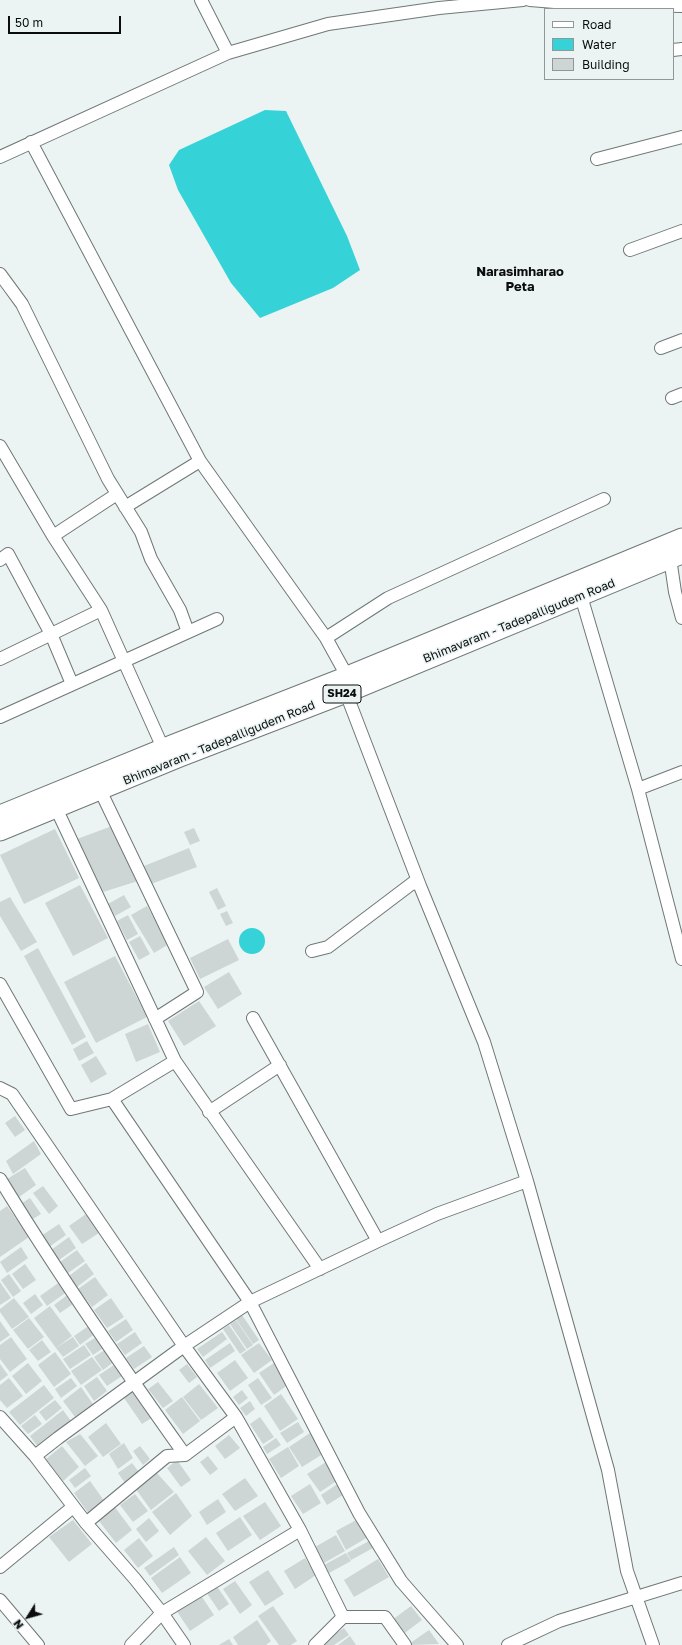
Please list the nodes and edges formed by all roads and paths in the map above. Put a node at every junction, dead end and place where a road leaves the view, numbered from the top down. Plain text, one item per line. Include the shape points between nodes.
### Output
1 (201, 0) edge
2 (524, 0) edge
3 (530, 0) edge
4 (449, 4) edge
5 (675, 4) edge
6 (228, 53) junction
7 (682, 137) edge
8 (31, 142) junction
9 (0, 157) edge
10 (597, 159) dead end
11 (682, 231) edge
12 (630, 250) dead end
13 (0, 274) edge
14 (682, 340) edge
15 (660, 348) dead end
16 (0, 446) edge
17 (200, 461) junction
18 (117, 494) junction
19 (604, 498) dead end
20 (125, 507) junction
21 (53, 536) junction
22 (682, 538) edge
23 (676, 556) edge
24 (0, 560) edge
25 (581, 596) junction
26 (101, 610) junction
27 (682, 618) edge
28 (217, 619) dead end
29 (188, 632) junction
30 (51, 634) junction
31 (326, 638) junction
32 (0, 659) edge
33 (124, 661) junction
34 (72, 684) junction
35 (346, 685) junction
36 (0, 717) edge
37 (163, 748) junction
38 (682, 772) edge
39 (638, 788) junction
40 (100, 790) junction
41 (56, 808) junction
42 (0, 815) edge
43 (0, 831) edge
44 (420, 886) junction
45 (312, 951) dead end
46 (682, 959) edge
47 (0, 984) edge
48 (254, 1018) dead end
49 (155, 1019) junction
50 (175, 1062) junction
51 (280, 1065) junction
52 (0, 1088) edge
53 (112, 1099) junction
54 (209, 1112) junction
55 (0, 1179) edge
56 (527, 1181) junction
57 (378, 1241) junction
58 (320, 1268) junction
59 (250, 1302) junction
60 (184, 1346) junction
61 (134, 1383) junction
62 (236, 1417) junction
63 (0, 1418) edge
64 (185, 1455) junction
65 (35, 1456) junction
66 (73, 1507) junction
67 (86, 1523) junction
68 (300, 1530) junction
69 (0, 1567) edge
70 (682, 1583) edge
71 (637, 1598) junction
72 (0, 1600) edge
73 (162, 1613) junction
74 (343, 1617) junction
75 (38, 1645) edge
76 (131, 1645) edge
77 (184, 1645) edge
78 (315, 1645) edge
79 (405, 1645) edge
80 (457, 1645) edge
81 (508, 1645) edge
82 (653, 1645) edge

1 - 6 street
2 - 4 street
3 - 5 street via 579,4
4 - 6 street via 328,24
6 - 8 street
7 - 10 street
8 - 9 street
8 - 17 street
11 - 12 street
13 - 18 street via 22,304
14 - 15 street
16 - 21 street
17 - 20 street
17 - 31 street
18 - 20 street
18 - 21 street
19 - 31 street via 388,598
20 - 29 street via 141,532 151,559 180,610
21 - 26 street
22 - 35 main road, SH24
23 - 25 main road, Bhimavaram - Tadepalligudem Road / SH24
23 - 27 street via 675,592
24 - 30 street via 8,554
25 - 35 main road, Bhimavaram - Tadepalligudem Road / SH24
25 - 39 street
26 - 30 street
26 - 33 street
28 - 29 street
29 - 33 street
30 - 32 street
30 - 34 street
31 - 35 street
33 - 34 street
33 - 37 street
34 - 36 street
35 - 37 main road, SH24
35 - 40 main road, Bhimavaram - Tadepalligudem Road / SH24
35 - 44 street
37 - 42 main road, SH24
38 - 39 street
39 - 46 street
40 - 41 main road, Bhimavaram - Tadepalligudem Road / SH24
40 - 49 street via 197,992
41 - 43 main road, Bhimavaram - Tadepalligudem Road / SH24
41 - 49 street
44 - 45 street via 414,882 328,947
44 - 56 street via 484,1042
47 - 53 street via 71,1109
48 - 51 street
49 - 50 street
50 - 53 street
50 - 54 street
51 - 54 street
51 - 57 street
52 - 60 street via 12,1094
53 - 59 street
54 - 58 street
55 - 61 street
56 - 57 street via 437,1214
56 - 71 street via 608,1470 627,1571
57 - 58 street
58 - 59 street
59 - 60 street
59 - 80 street via 359,1513 401,1581
60 - 61 street
60 - 62 street
61 - 64 street
61 - 65 street
62 - 64 street
62 - 68 street
63 - 65 street
64 - 67 street via 167,1456
65 - 66 street
66 - 67 street
66 - 69 street
67 - 73 street
68 - 73 street
68 - 74 street
70 - 71 street
71 - 81 street via 559,1621
71 - 82 street
72 - 75 street
73 - 76 street
73 - 77 street
74 - 78 street
74 - 79 street via 385,1617

